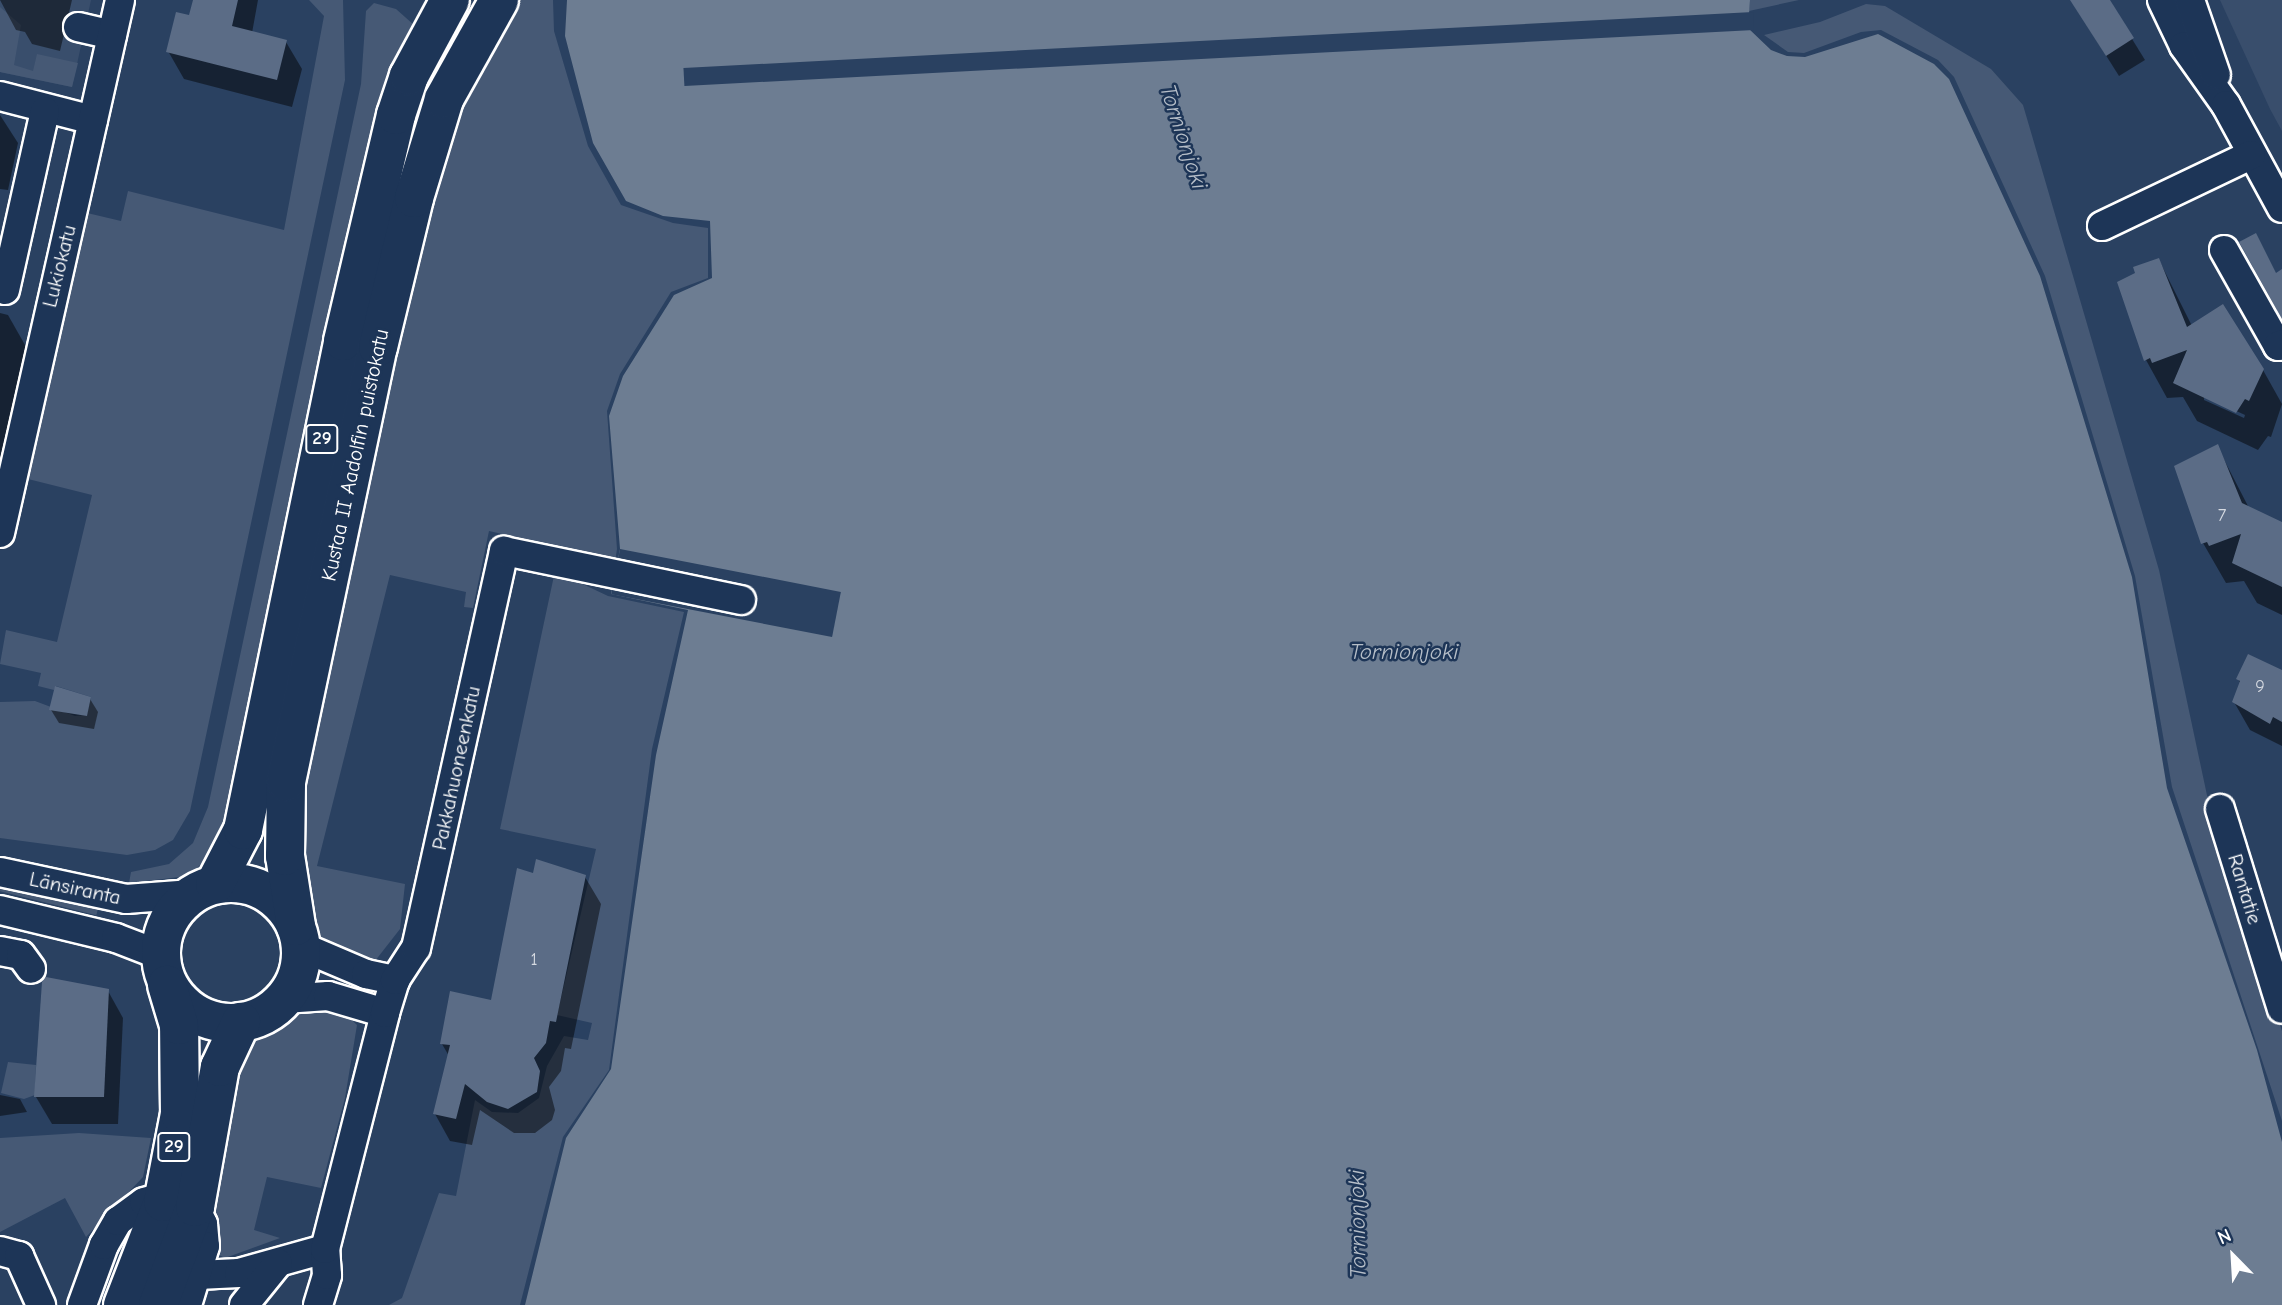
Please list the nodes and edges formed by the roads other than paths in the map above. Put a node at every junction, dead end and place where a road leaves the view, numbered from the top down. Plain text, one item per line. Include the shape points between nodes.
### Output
1 (120, 0) edge
2 (450, 0) edge
3 (499, 0) edge
4 (2162, 0) edge
5 (2190, 0) edge
6 (78, 27) dead end
7 (112, 35) junction
8 (0, 96) edge
9 (2226, 104) junction
10 (45, 111) junction
11 (93, 120) junction
12 (2251, 155) junction
13 (2282, 208) edge
14 (2102, 226) dead end
15 (2224, 250) dead end
16 (3, 290) edge
17 (51, 299) junction
18 (2282, 344) edge
19 (6, 478) edge
20 (0, 533) edge
21 (741, 600) dead end
22 (2220, 809) dead end
23 (0, 872) edge
24 (204, 889) junction
25 (0, 911) edge
26 (298, 936) junction
27 (0, 951) edge
28 (31, 969) dead end
29 (164, 969) junction
30 (394, 980) junction
31 (284, 999) junction
32 (2282, 1009) edge
33 (385, 1013) junction
34 (241, 1023) junction
35 (179, 1202) junction
36 (0, 1251) edge
37 (326, 1262) junction
38 (278, 1263) junction
39 (198, 1275) junction
40 (86, 1296) edge
41 (41, 1305) edge
42 (57, 1305) edge
43 (123, 1305) edge
44 (158, 1305) edge
45 (187, 1305) edge
46 (244, 1305) edge
47 (318, 1305) edge

1 - 7 street, Lukiokatu
2 - 24 highway, Kustaa II Aadolfin puistokatu / 29 via 409,76 396,116 337,368 243,830
3 - 26 highway, Kustaa II Aadolfin puistokatu / 29 via 460,65 440,111 375,360 286,782 285,856
4 - 9 street via 2184,46
5 - 9 street
6 - 7 street
7 - 11 street, Lukiokatu
8 - 10 street
9 - 12 street
10 - 11 street
10 - 16 street
11 - 17 street, Lukiokatu
12 - 13 street
12 - 14 street
15 - 18 street via 2278,346
16 - 17 street
17 - 19 street, Lukiokatu
19 - 20 street, Lukiokatu
21 - 30 street, Pakkahuoneenkatu via 504,551 416,948
22 - 32 street, Rantatie
23 - 24 street, Länsiranta via 126,899
24 - 26 highway via 243,884 269,894
24 - 29 highway, 29 via 172,914
25 - 29 street, Länsiranta via 116,938
26 - 30 street via 345,966
26 - 31 highway, 29 via 296,979
27 - 28 street via 21,955
29 - 34 highway via 197,1015
29 - 35 highway, 29 via 179,1025 182,1068
30 - 33 street, Pakkahuoneenkatu
31 - 33 street via 328,996
31 - 34 highway
33 - 37 street, Pakkahuoneenkatu
34 - 35 highway, 29 via 220,1067
35 - 39 street via 205,1236
35 - 40 street via 144,1202 118,1221
35 - 43 highway, 29
35 - 44 highway, 29
36 - 41 street via 19,1256
37 - 38 street
37 - 47 street, Pakkahuoneenkatu
38 - 39 street via 239,1273
38 - 46 street
39 - 45 street
40 - 42 street

